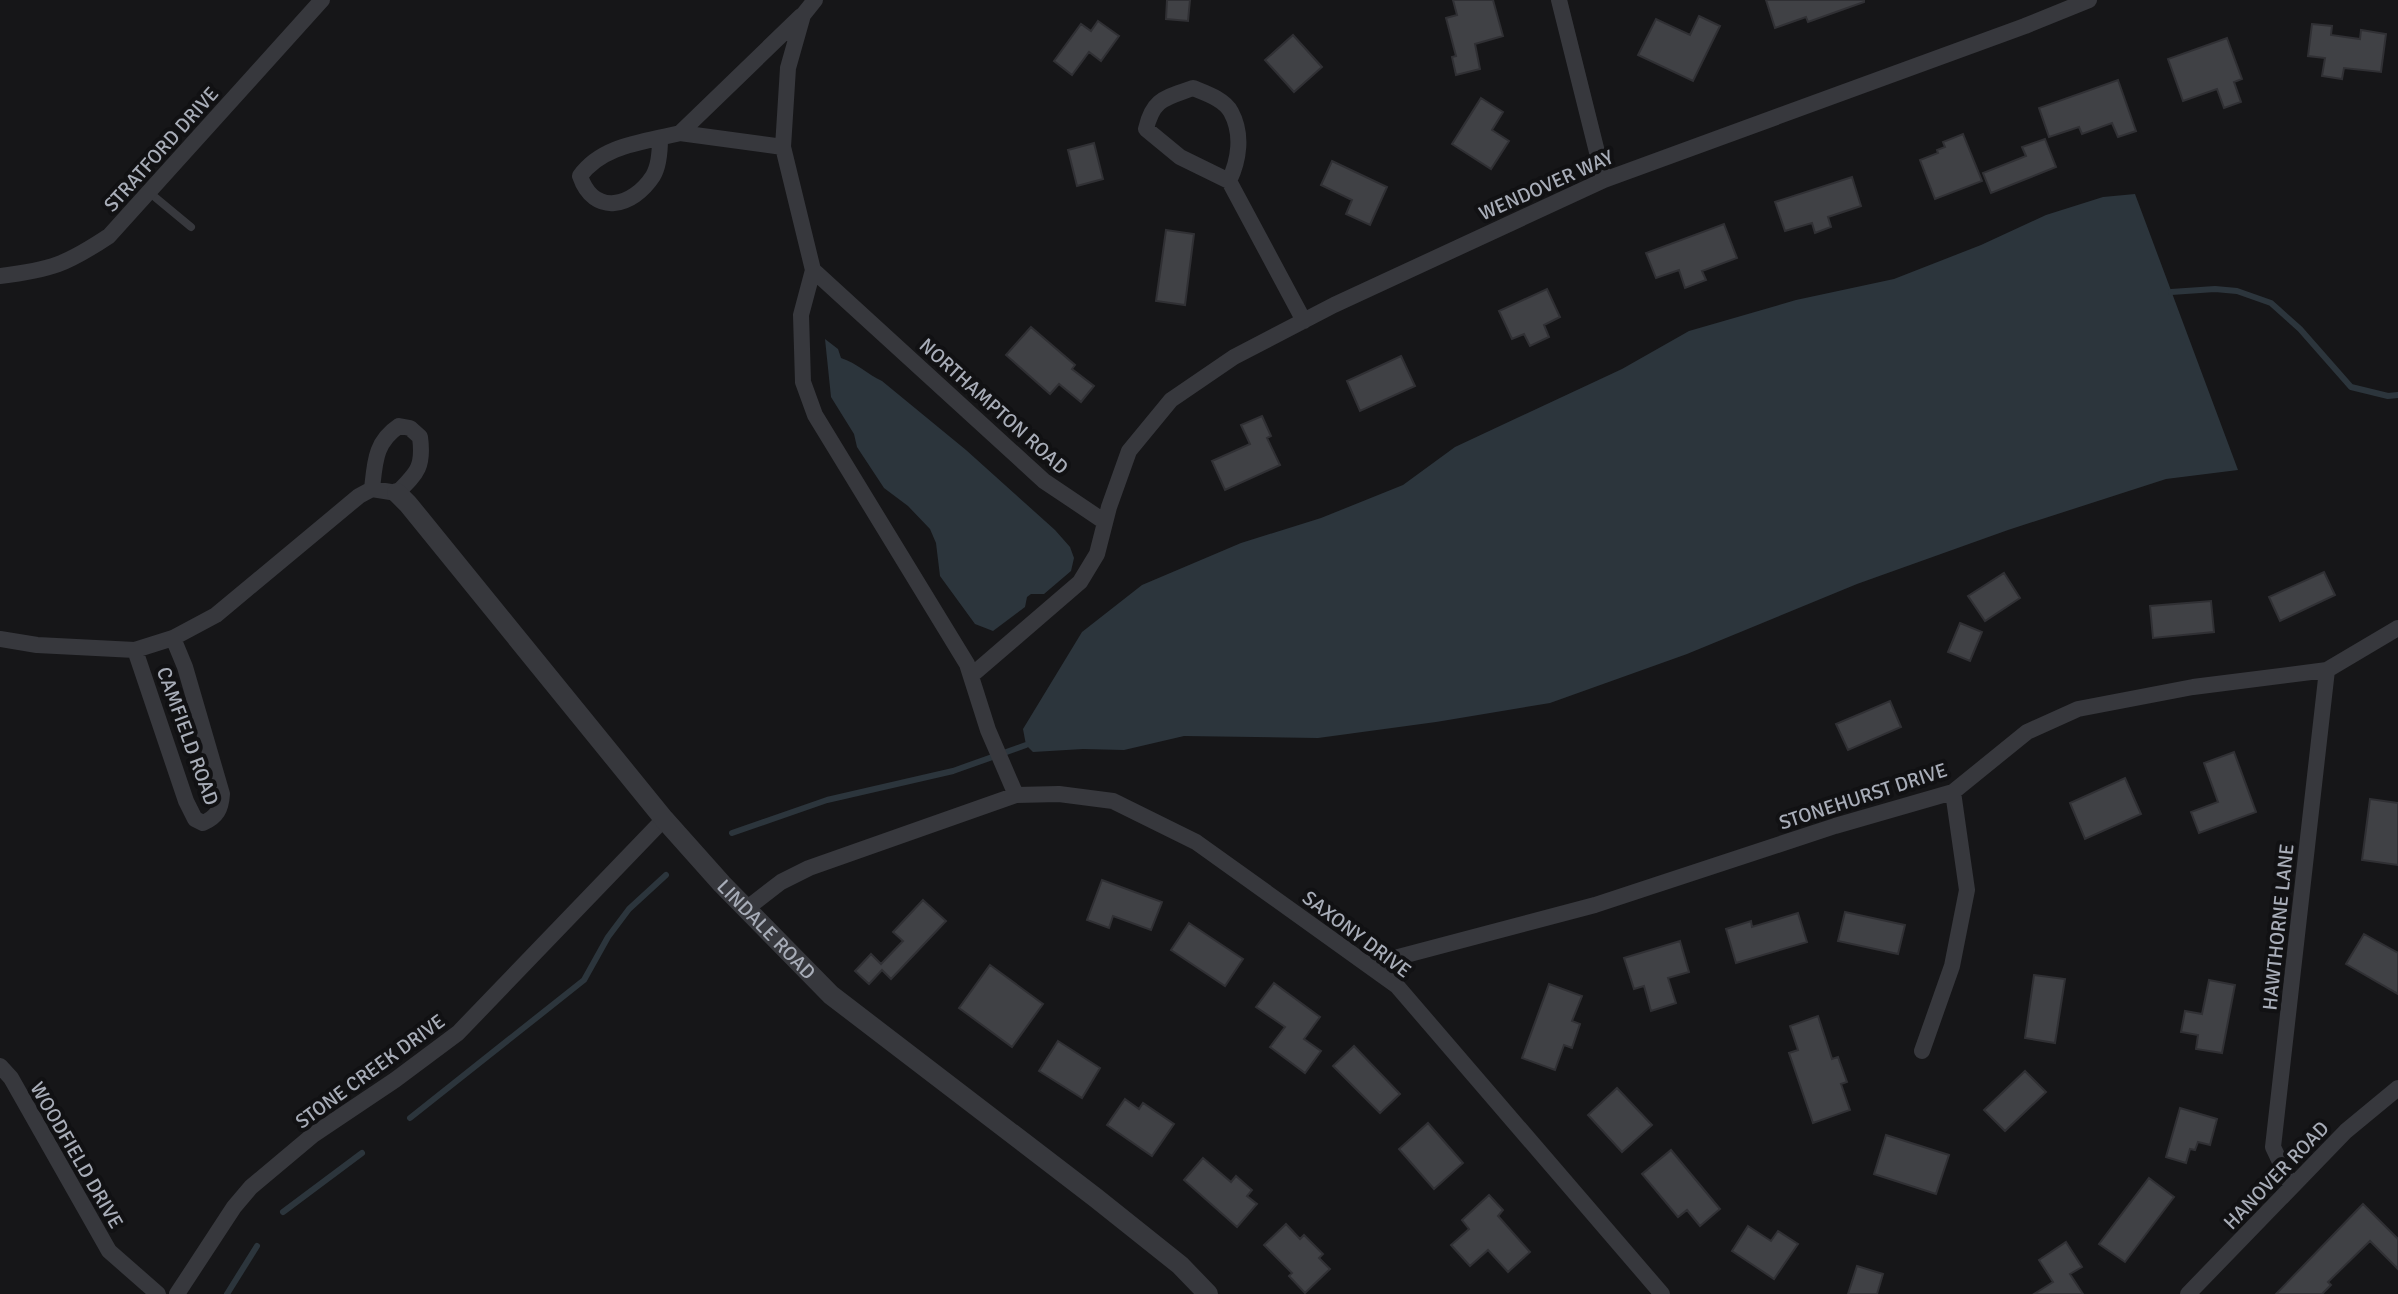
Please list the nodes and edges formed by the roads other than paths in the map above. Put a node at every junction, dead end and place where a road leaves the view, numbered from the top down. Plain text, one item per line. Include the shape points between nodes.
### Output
1 (815, 0) edge
2 (1559, 0) edge
3 (2089, 0) edge
4 (311, 4) edge
5 (803, 15) junction
6 (680, 133) junction
7 (660, 138) junction
8 (783, 147) junction
9 (1604, 180) junction
10 (1229, 181) junction
11 (150, 193) junction
12 (191, 227) dead end
13 (813, 270) junction
14 (0, 276) edge
15 (1304, 321) junction
16 (372, 489) junction
17 (397, 493) junction
18 (1105, 522) junction
19 (2398, 628) edge
20 (173, 638) junction
21 (0, 639) edge
22 (135, 650) junction
23 (2327, 670) junction
24 (972, 675) junction
25 (1953, 792) junction
26 (1016, 795) junction
27 (664, 819) junction
28 (746, 909) junction
29 (1368, 965) junction
30 (1922, 1051) dead end
31 (0, 1066) edge
32 (2398, 1088) edge
33 (2291, 1185) junction
34 (158, 1294) edge
35 (177, 1294) edge
36 (1208, 1294) edge
37 (1662, 1294) edge
38 (2188, 1294) edge

1 - 5 street
2 - 9 street
3 - 9 street, WENDOVER WAY
4 - 11 street, STRATFORD DRIVE
5 - 6 street
5 - 8 street via 788,68
6 - 7 street
6 - 8 street
7 - 7 street via 605,152 589,163 580,176 586,192 601,203 623,202 641,191 655,173
8 - 13 street
9 - 15 street, WENDOVER WAY
10 - 10 street via 1180,157 1146,129 1158,101 1193,88 1231,110 1239,161
10 - 15 street
11 - 12 lane
11 - 14 street, STRATFORD DRIVE via 109,236 73,260
13 - 18 street, NORTHAMPTON ROAD via 1044,481
13 - 24 street via 801,315 803,382 815,415
15 - 18 street, WENDOVER WAY via 1234,357 1171,400 1129,451
16 - 17 street
16 - 17 street via 376,452 399,426 420,437 422,454 418,472
16 - 20 street, CAMFIELD ROAD via 216,615
17 - 27 street, LINDALE ROAD
18 - 24 street via 1097,554 1080,582
19 - 23 street, STONEHURST DRIVE
20 - 22 street, CAMFIELD ROAD
20 - 22 street, CAMFIELD ROAD via 222,794 221,809 203,823 186,801
21 - 22 street, CAMFIELD ROAD
23 - 25 street, STONEHURST DRIVE via 2078,709 2027,732
23 - 33 street, HAWTHORNE LANE via 2273,1147
24 - 26 street
25 - 29 street, STONEHURST DRIVE via 1595,905
25 - 30 street via 1967,890 1952,966
26 - 28 street via 809,868
26 - 29 street, SAXONY DRIVE via 1113,801 1196,842
27 - 28 street, LINDALE ROAD
27 - 35 street, STONE CREEK DRIVE via 458,1033 313,1135 251,1187
28 - 36 street, LINDALE ROAD via 831,995 1096,1198
29 - 37 street, SAXONY DRIVE via 1397,986
31 - 34 street, WOODFIELD DRIVE via 109,1251
32 - 33 street, HANOVER ROAD
33 - 38 street, HANOVER ROAD

